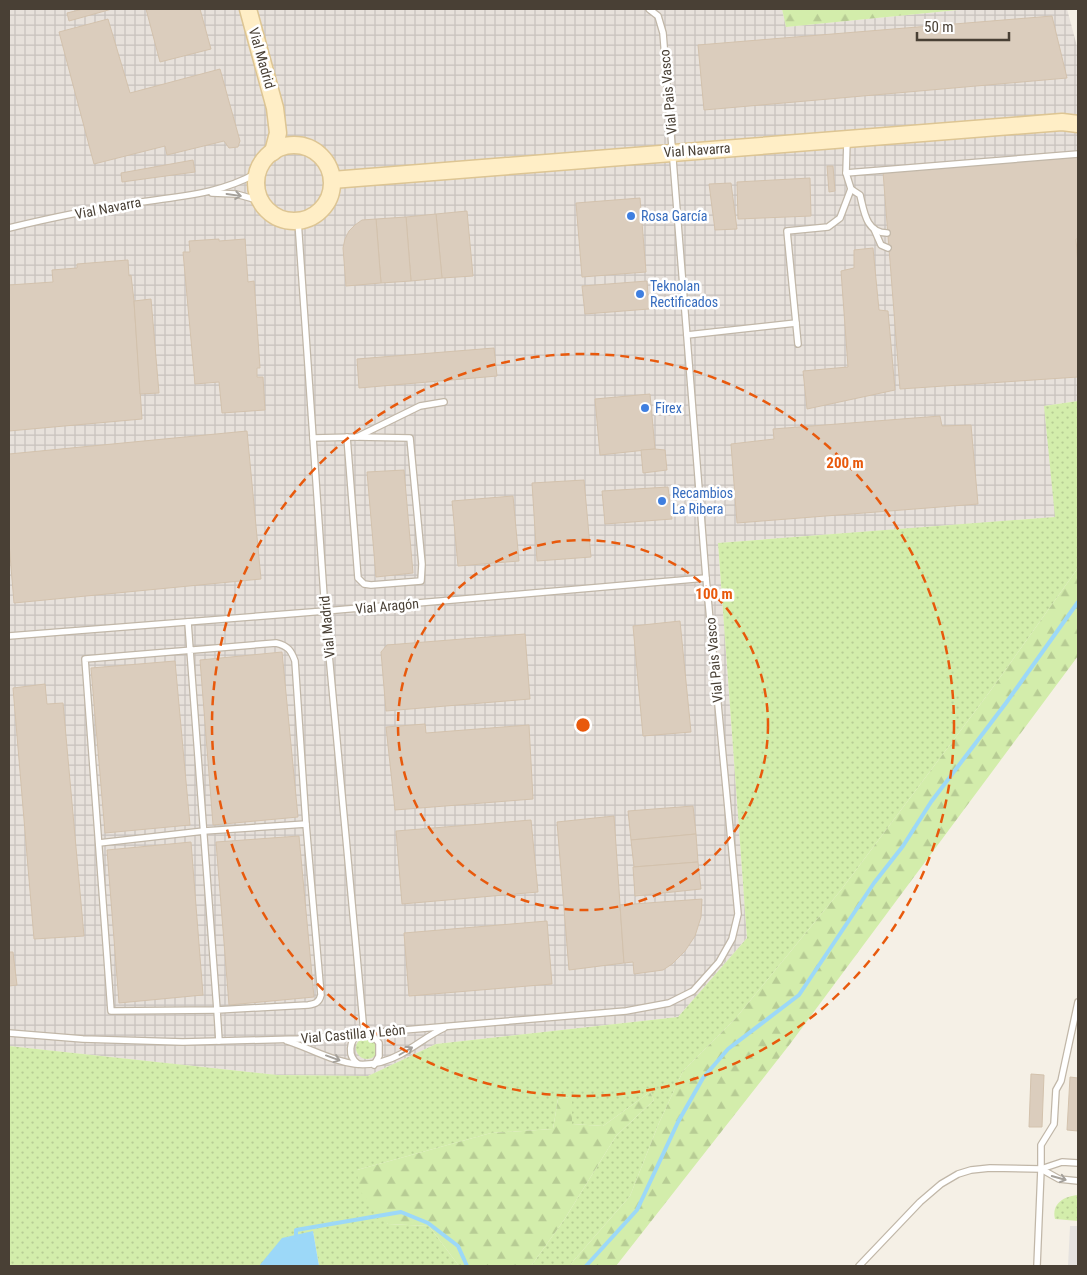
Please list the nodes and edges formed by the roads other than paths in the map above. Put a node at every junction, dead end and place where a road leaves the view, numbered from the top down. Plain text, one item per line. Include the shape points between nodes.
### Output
1 (248, 9) edge
2 (649, 9) edge
3 (275, 108) junction
4 (1078, 117) edge
5 (1062, 122) junction
6 (1078, 124) edge
7 (847, 138) junction
8 (304, 147) junction
9 (273, 152) junction
10 (672, 152) junction
11 (1078, 154) edge
12 (257, 173) junction
13 (846, 173) junction
14 (332, 180) junction
15 (851, 189) junction
16 (207, 193) junction
17 (261, 201) junction
18 (298, 221) junction
19 (9, 228) edge
20 (874, 229) junction
21 (887, 233) dead end
22 (888, 248) dead end
23 (796, 323) junction
24 (687, 334) junction
25 (798, 344) dead end
26 (444, 402) dead end
27 (347, 437) junction
28 (357, 437) junction
29 (313, 438) junction
30 (706, 578) junction
31 (325, 611) junction
32 (188, 622) junction
33 (9, 636) edge
34 (190, 650) junction
35 (306, 824) junction
36 (204, 832) junction
37 (99, 843) junction
38 (693, 991) joint
39 (1078, 1002) edge
40 (217, 1010) junction
41 (450, 1026) junction
42 (9, 1033) edge
43 (362, 1033) junction
44 (282, 1039) junction
45 (219, 1041) junction
46 (360, 1065) junction
47 (373, 1066) junction
48 (1078, 1163) edge
49 (1041, 1169) junction
50 (1078, 1181) edge
51 (859, 1266) edge
52 (1037, 1266) edge

1 - 3 street, Vial Madrid
2 - 10 lane, Vial Pais Vasco via 658,16 663,33
3 - 8 street, Vial Madrid
3 - 9 street, Vial Madrid via 278,133
4 - 5 street, Vial Navarra
5 - 6 street, Vial Navarra
5 - 7 street, Vial Navarra
7 - 10 street, Vial Navarra
7 - 13 lane
8 - 9 street via 284,147
8 - 14 street via 321,156
9 - 12 street
10 - 14 street, Vial Navarra
10 - 24 lane, Vial Pais Vasco
11 - 13 lane
12 - 16 lane, Vial Navarra via 242,182
12 - 17 street via 256,190
13 - 15 lane
14 - 18 street via 324,208 312,217
15 - 20 lane via 860,195 867,220
15 - 23 lane via 840,218 828,227 787,231
16 -> 17 lane, Vial Navarra via 236,194
16 - 19 lane, Vial Navarra via 134,203
17 - 18 street via 270,213 283,220
18 - 29 lane, Vial Madrid
20 - 21 lane
20 - 22 lane via 881,245
23 - 24 lane
23 - 25 lane
24 - 30 lane, Vial Pais Vasco
26 - 28 lane via 420,406
27 - 28 lane
27 - 28 lane via 358,578 371,586 421,581 410,438
27 - 29 lane
29 - 31 lane, Vial Madrid
30 - 31 lane, Vial Aragón
30 - 38 lane, Vial Pais Vasco via 738,914 732,938 719,962
31 - 32 lane, Vial Aragón
31 - 43 lane, Vial Madrid
32 - 33 lane, Vial Aragón
32 - 34 lane
34 - 35 lane via 276,644 285,645 292,652
34 - 36 lane
34 - 37 lane via 85,659
35 - 36 lane
35 - 40 lane via 320,1000 308,1005
36 - 37 lane
36 - 40 lane
37 - 40 lane via 111,1012
38 - 41 lane, Vial Castilla y Leòn via 669,1004 626,1011
39 - 49 lane via 1061,1081 1056,1090 1054,1124 1041,1146
40 - 45 lane
41 - 43 lane, Vial Castilla y Leòn
47 -> 41 lane
42 - 45 lane, Vial Castilla y Leòn via 83,1039
43 - 44 lane, Vial Castilla y Leòn
43 - 46 lane via 352,1039 350,1046 352,1058
43 - 47 lane via 373,1036 379,1043 379,1056
44 - 45 lane, Vial Castilla y Leòn
44 -> 46 lane
46 - 47 lane
48 - 49 lane via 1062,1162
49 -> 50 lane via 1059,1179
49 - 51 lane via 990,1168 958,1174 920,1202
49 - 52 lane

